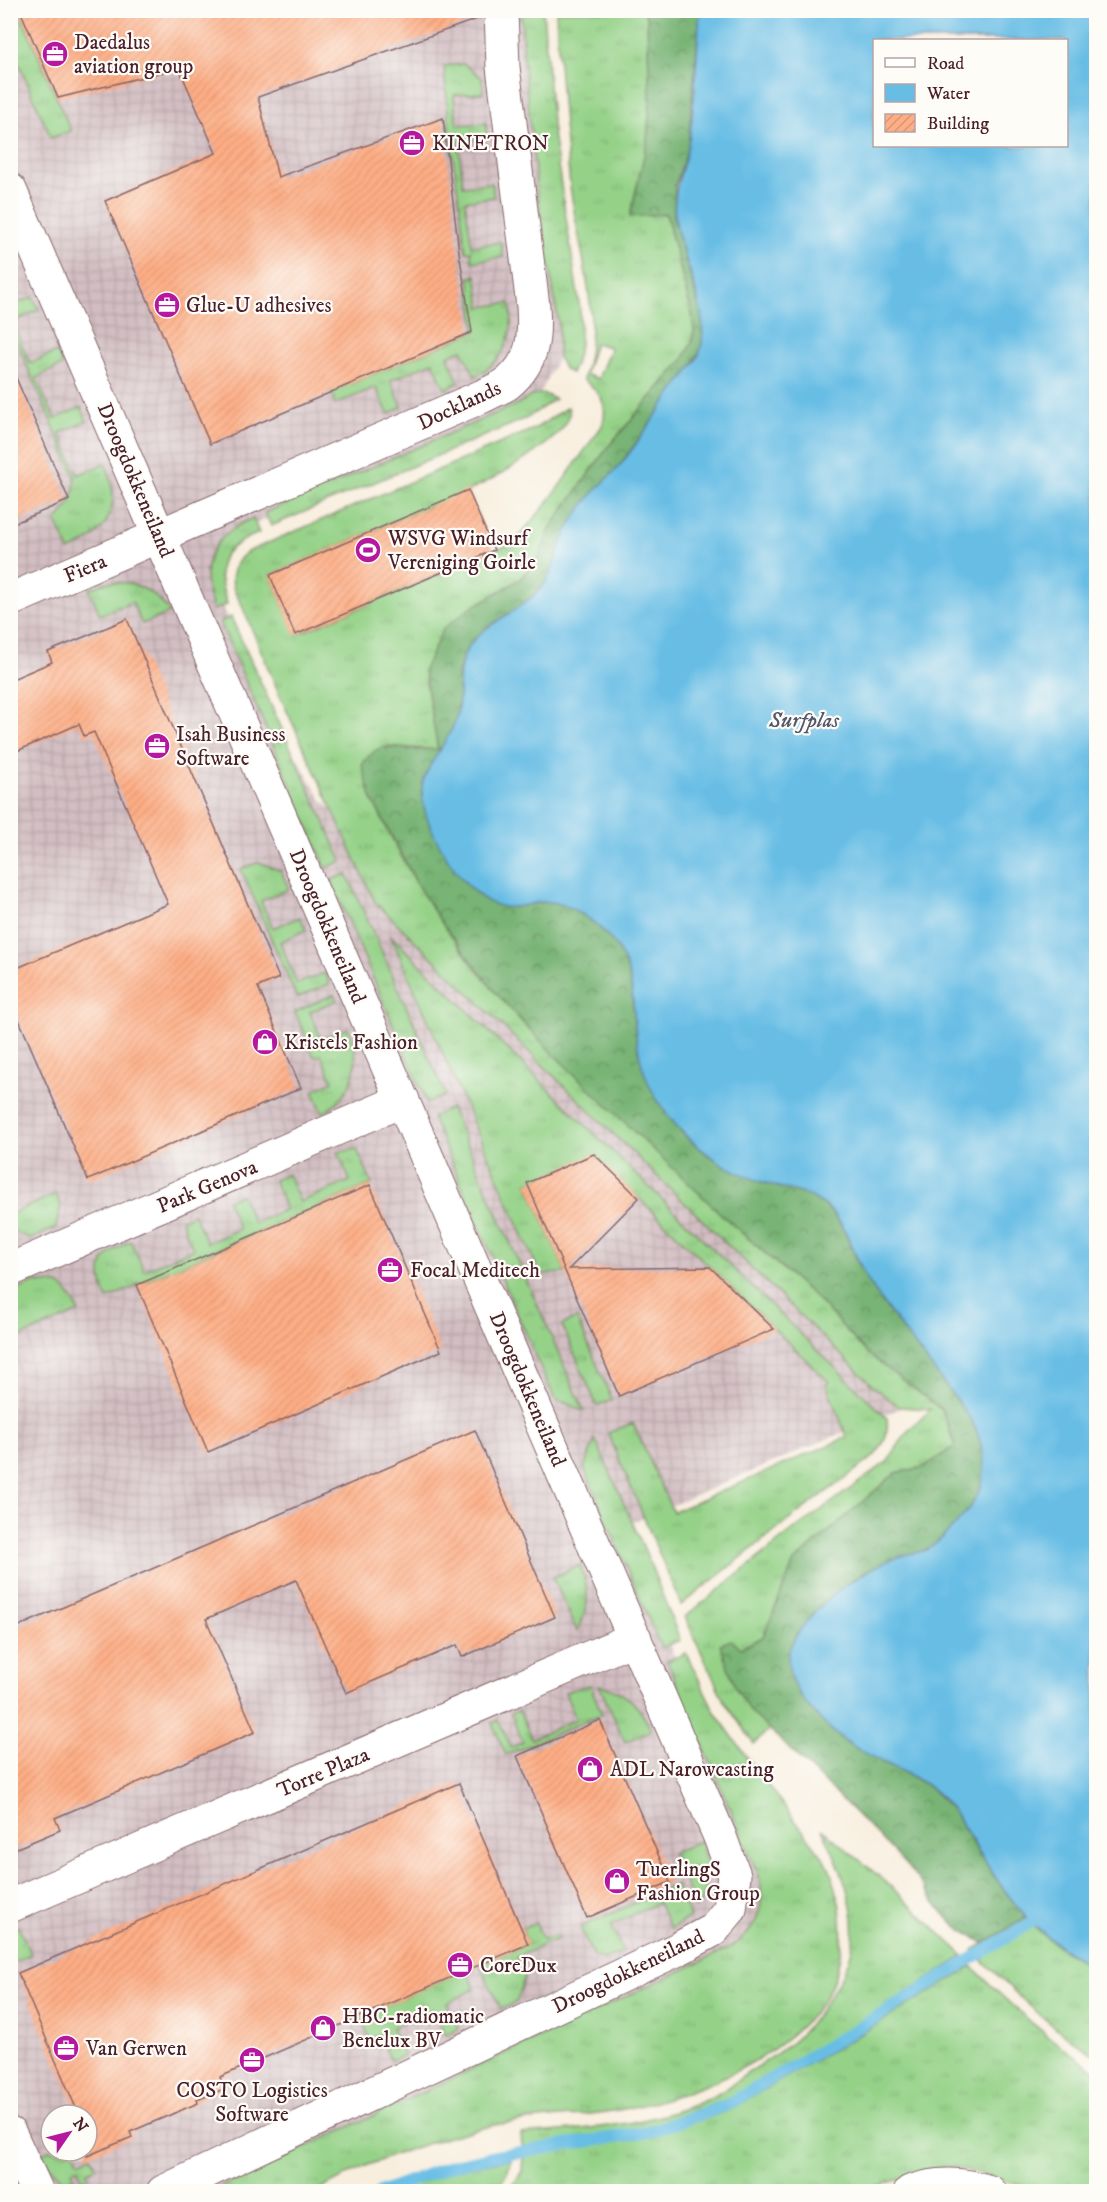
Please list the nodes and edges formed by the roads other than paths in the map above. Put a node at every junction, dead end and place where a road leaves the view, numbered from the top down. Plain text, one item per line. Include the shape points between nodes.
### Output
1 (501, 10) edge
2 (10, 190) edge
3 (159, 536) junction
4 (10, 600) edge
5 (403, 1101) junction
6 (10, 1270) edge
7 (635, 1638) junction
8 (10, 1906) edge
9 (10, 2134) edge
10 (37, 2192) edge
11 (163, 2192) edge
12 (910, 2192) edge
13 (990, 2192) edge

1 - 3 street, Docklands via 503,67 533,306 535,336 527,361 508,383 483,396
2 - 3 street, Droogdokkeneiland
3 - 4 street, Fiera
3 - 5 street, Droogdokkeneiland
5 - 6 street, Park Genova
5 - 7 street, Droogdokkeneiland
7 - 8 street, Torre Plaza
7 - 11 street, Droogdokkeneiland via 734,1875 730,1909 713,1930
9 - 10 street
12 - 13 street via 955,2184

